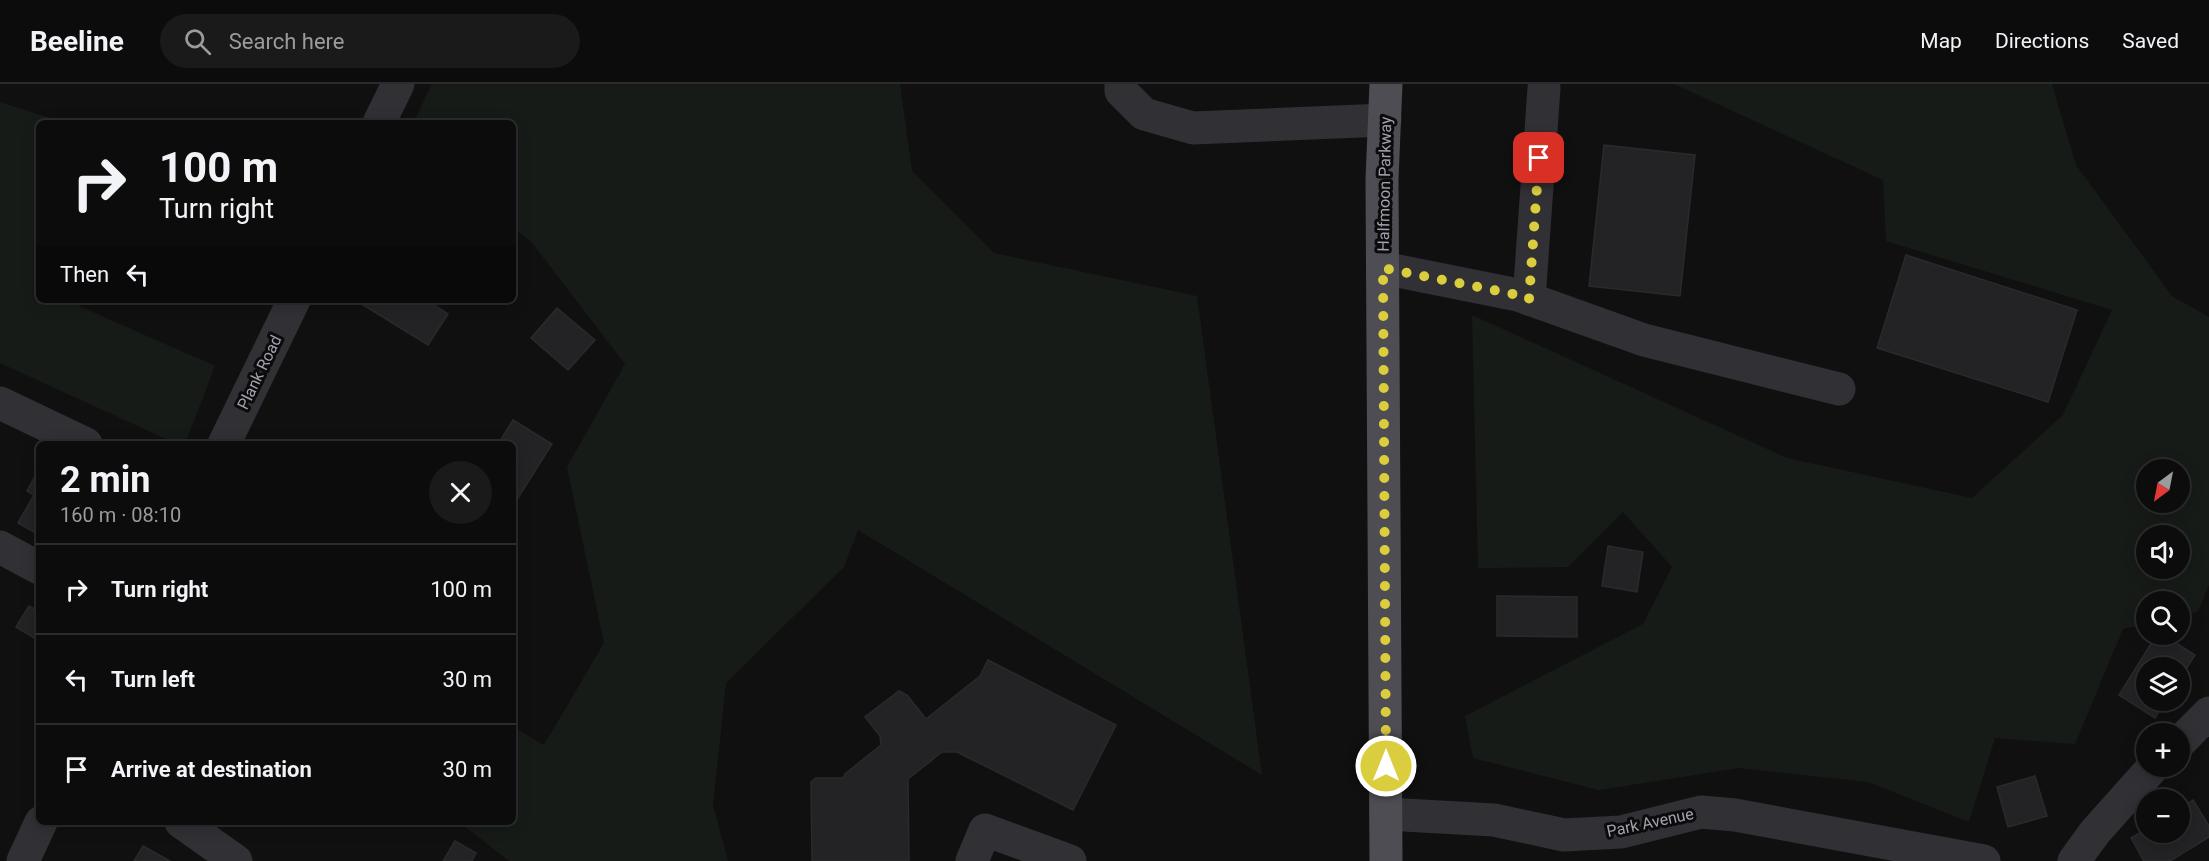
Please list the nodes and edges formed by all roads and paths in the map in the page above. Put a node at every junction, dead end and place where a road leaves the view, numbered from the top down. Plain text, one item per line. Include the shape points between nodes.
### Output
1 (398, 84) edge
2 (1121, 84) edge
3 (1386, 84) edge
4 (1544, 87) dead end
5 (380, 120) edge
6 (1384, 120) junction
7 (1383, 268) junction
8 (1529, 299) junction
9 (293, 303) edge
10 (1839, 389) dead end
11 (0, 403) edge
12 (80, 441) edge
13 (225, 441) edge
14 (0, 547) edge
15 (36, 566) edge
16 (2209, 713) edge
17 (2190, 732) edge
18 (2144, 777) edge
19 (1386, 813) junction
20 (40, 825) edge
21 (185, 825) edge
22 (23, 861) edge
23 (236, 861) edge
24 (972, 861) edge
25 (1070, 861) edge
26 (1386, 861) edge
27 (1984, 861) edge
28 (2074, 861) edge

1 - 5 street
2 - 6 street via 1122,91 1144,114 1193,128
3 - 6 main road, Halfmoon Parkway
4 - 8 street
6 - 7 main road, Halfmoon Parkway
7 - 8 street
7 - 19 main road, Halfmoon Parkway
8 - 10 street via 1644,340
9 - 13 street, Plank Road
11 - 12 street
14 - 15 street
16 - 17 street
18 - 28 street
19 - 26 main road, Halfmoon Parkway
19 - 27 street, Park Avenue via 1494,820 1564,835 1621,832 1701,812
20 - 22 street
21 - 23 street
24 - 25 street via 985,830

